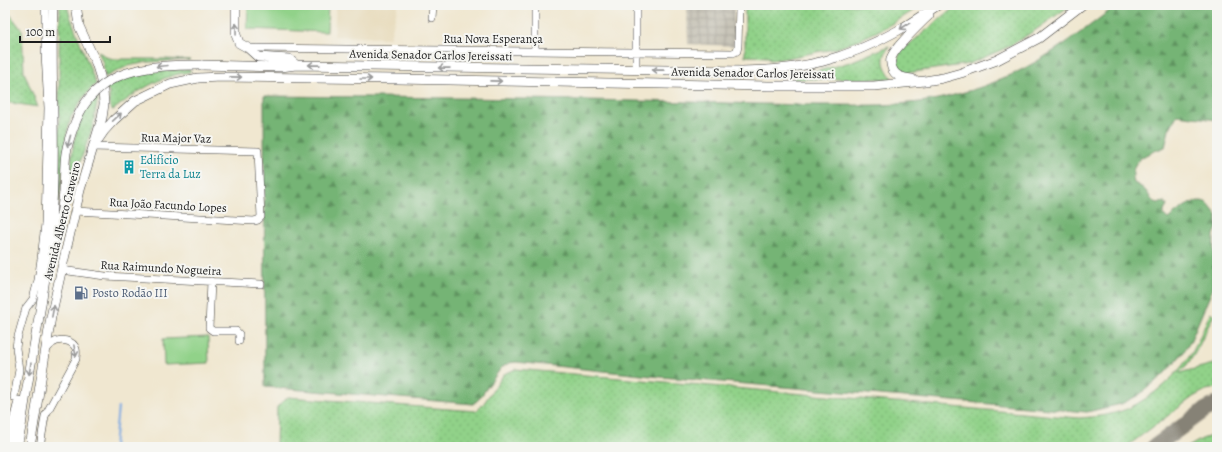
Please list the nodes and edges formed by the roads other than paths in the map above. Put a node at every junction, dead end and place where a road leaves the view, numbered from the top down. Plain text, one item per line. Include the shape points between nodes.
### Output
1 (45, 5) edge
2 (53, 5) edge
3 (76, 5) edge
4 (236, 5) edge
5 (433, 5) edge
6 (535, 5) edge
7 (636, 5) edge
8 (739, 5) edge
9 (938, 5) edge
10 (1082, 5) edge
11 (432, 18) dead end
12 (248, 48) junction
13 (535, 51) junction
14 (636, 52) junction
15 (296, 65) junction
16 (636, 70) junction
17 (925, 81) junction
18 (93, 147) junction
19 (75, 211) junction
20 (260, 219) joint
21 (47, 262) junction
22 (61, 270) junction
23 (211, 281) junction
24 (261, 284) dead end
25 (239, 341) dead end
26 (46, 350) junction
27 (27, 386) junction
28 (14, 397) dead end
29 (5, 447) edge
30 (17, 447) edge
31 (30, 447) edge
32 (40, 447) edge

1 - 28 street via 48,108 45,224 38,280 33,299 26,308 17,340 19,370
2 - 21 main road, Avenida Alberto Craveiro via 53,192
3 - 18 main road, Avenida Alberto Craveiro via 79,26 96,63 103,91 102,118
12 -> 4 main road via 240,43 236,35
5 - 11 street
6 - 13 street
7 - 14 street
8 - 14 street, Rua Nova Esperança via 738,46 737,51 733,53
9 -> 16 main road, Avenida Senador Carlos Jereissati via 868,46 820,63 762,71
9 - 17 main road via 896,48 891,59 893,71 897,75
10 - 17 main road, Avenida Senador Carlos Jereissati via 1039,38 997,60 961,73
12 - 13 street, Rua Nova Esperança
12 - 15 main road via 258,57 289,59
13 - 14 street, Rua Nova Esperança
14 - 16 street
16 -> 15 main road, Avenida Senador Carlos Jereissati
15 -> 21 main road, Avenida Senador Carlos Jereissati, bridge via 159,66 130,71 109,81 89,97 69,138 61,216
18 -> 17 main road, Avenida Senador Carlos Jereissati via 114,120 135,101 170,84 198,78 768,86 874,86
18 - 19 main road, Avenida Alberto Craveiro
18 - 20 street, Rua Major Vaz via 258,151
19 - 20 street, Rua João Facundo Lopes via 254,221
19 - 22 main road, Avenida Alberto Craveiro
21 -> 27 main road, Avenida Alberto Craveiro
22 - 23 street, Rua Raimundo Nogueira via 105,276
26 -> 22 main road, Avenida Alberto Craveiro
23 - 24 street, Rua Raimundo Nogueira
23 - 25 street via 209,328 213,331 236,331 239,334
26 - 31 main road, Avenida Alberto Craveiro
26 -> 32 street via 53,343 65,340 74,345 76,359 46,416
27 - 29 main road via 19,401 11,436
27 - 30 main road, Avenida Alberto Craveiro

